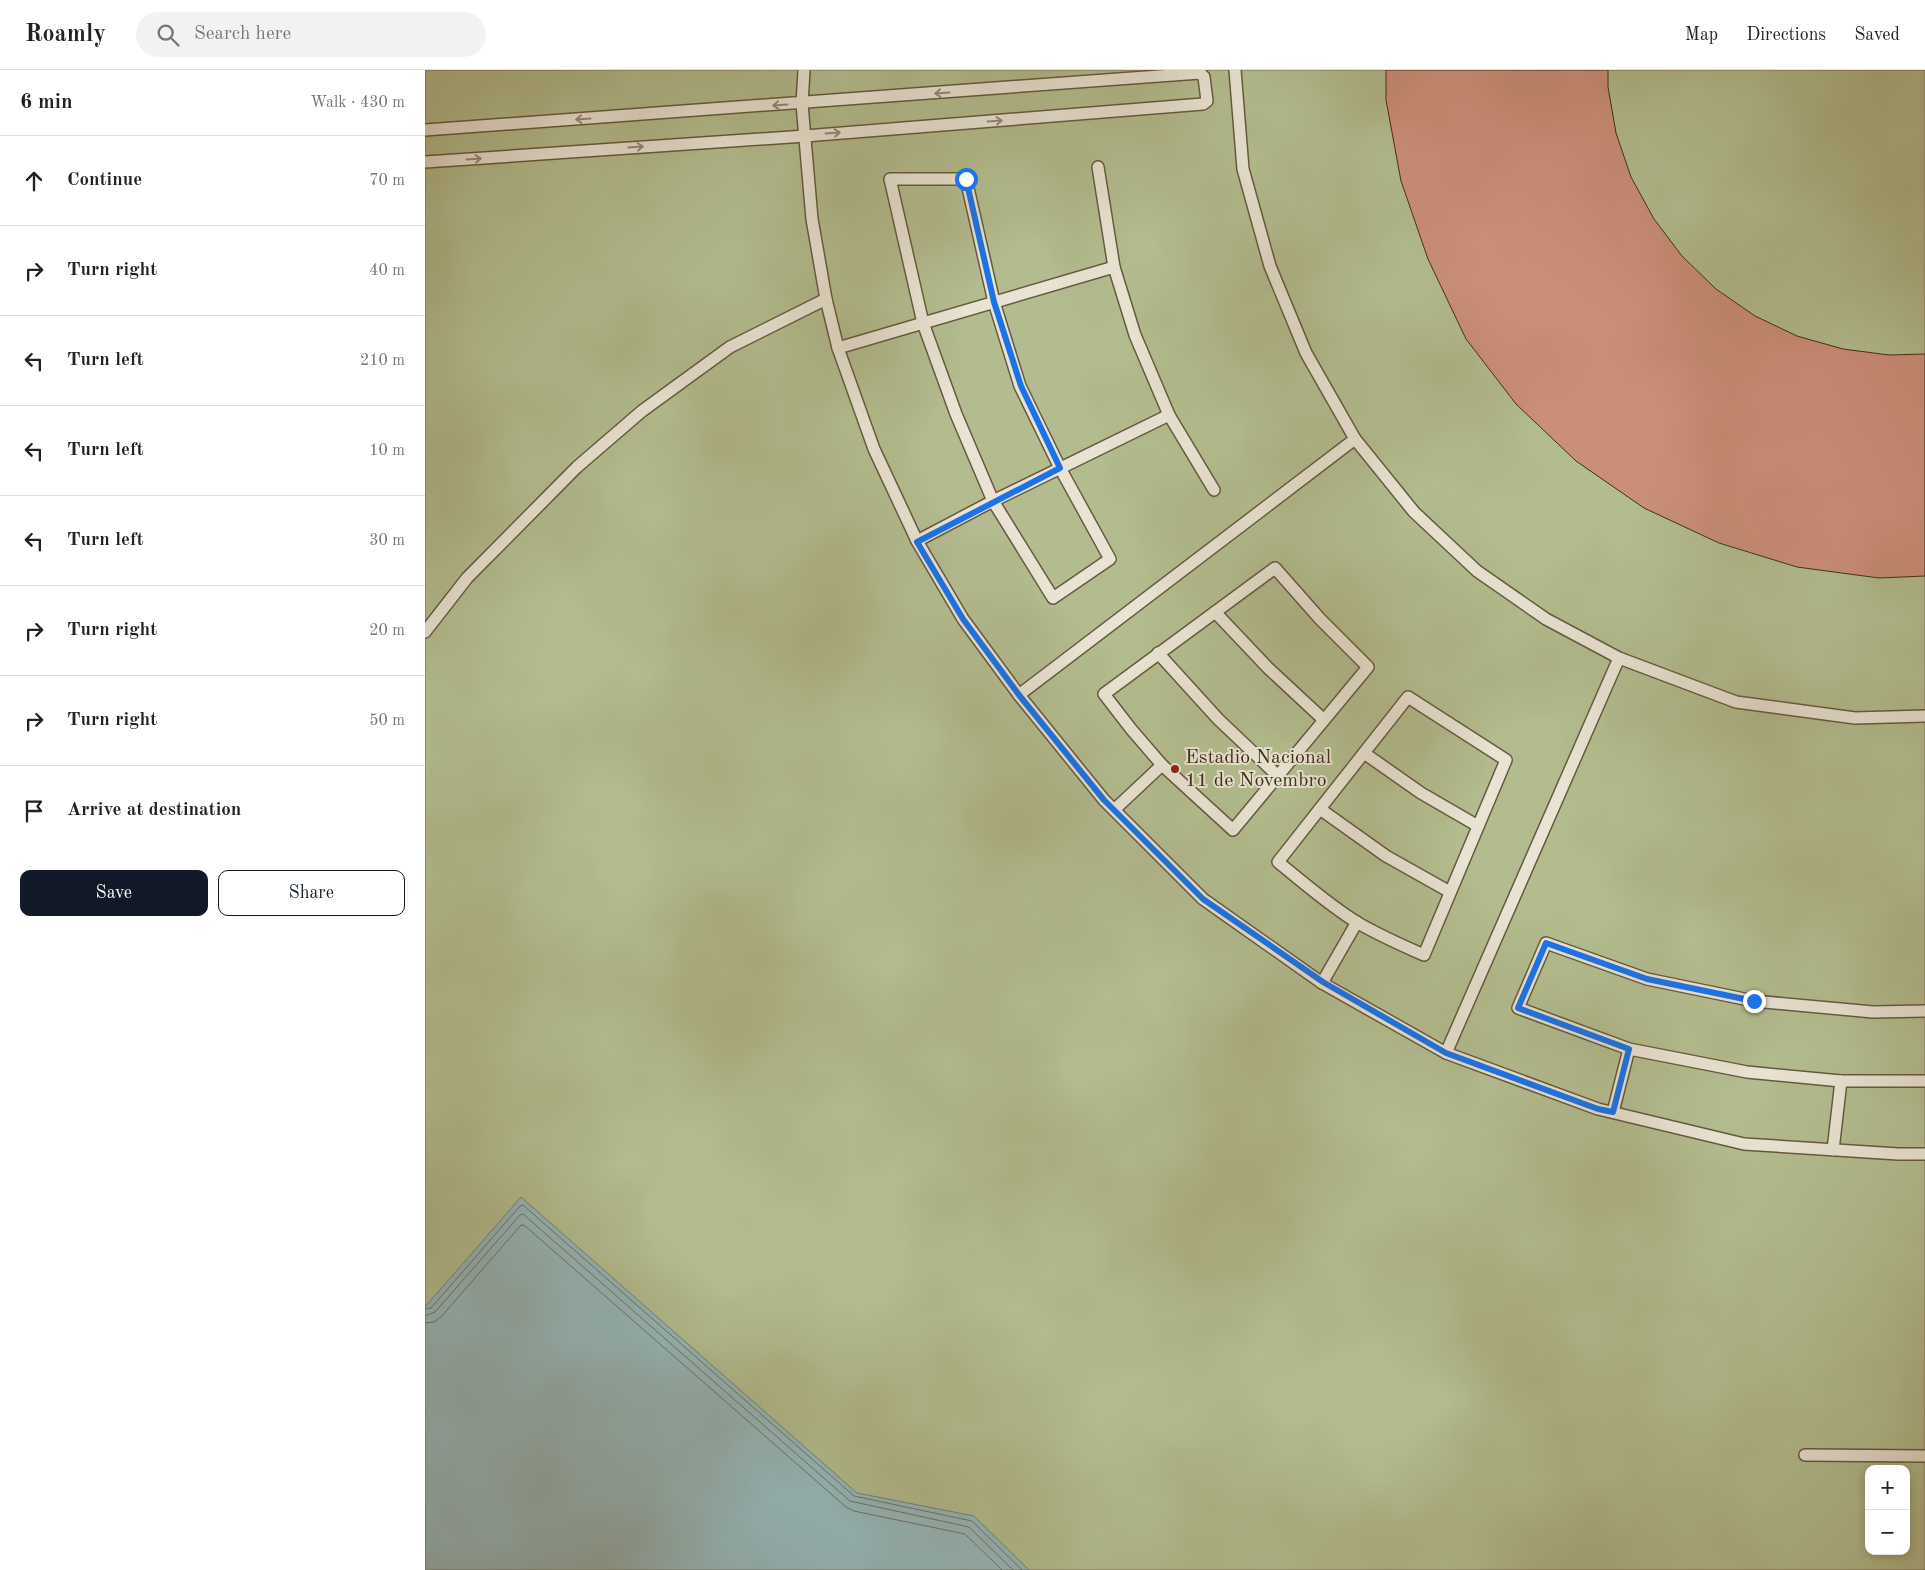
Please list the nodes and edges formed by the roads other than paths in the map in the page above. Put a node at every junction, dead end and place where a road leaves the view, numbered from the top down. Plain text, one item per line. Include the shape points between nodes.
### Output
1 (804, 70) edge
2 (1235, 70) edge
3 (802, 104) junction
4 (425, 130) edge
5 (805, 136) junction
6 (425, 162) edge
7 (1098, 167) dead end
8 (1115, 267) junction
9 (826, 299) junction
10 (994, 302) junction
11 (923, 323) junction
12 (838, 348) junction
13 (1169, 415) junction
14 (1355, 440) junction
15 (1060, 468) junction
16 (1214, 490) dead end
17 (993, 501) junction
18 (917, 542) junction
19 (1215, 612) junction
20 (425, 632) edge
21 (1158, 653) junction
22 (1619, 658) junction
23 (1019, 695) junction
24 (1925, 716) edge
25 (1324, 720) junction
26 (1364, 753) junction
27 (1162, 764) junction
28 (1278, 776) junction
29 (1320, 809) junction
30 (1114, 810) junction
31 (1478, 826) junction
32 (1451, 892) junction
33 (1357, 922) junction
34 (1323, 982) junction
35 (1925, 1011) edge
36 (1629, 1049) junction
37 (1446, 1053) junction
38 (1841, 1081) junction
39 (1925, 1081) edge
40 (1613, 1112) junction
41 (1833, 1150) junction
42 (1925, 1154) edge
43 (1805, 1455) dead end
44 (1925, 1456) edge

1 - 3 lane
2 - 14 lane via 1243,169 1270,266 1305,354
3 -> 4 lane
3 - 5 lane
5 -> 3 lane via 1207,102 1204,76 1200,74
6 -> 5 lane
5 - 9 lane via 812,219
7 - 8 lane
8 - 10 lane
8 - 13 lane via 1135,335
9 - 12 lane
9 - 20 lane via 730,347 641,411 577,467 467,578
10 - 11 lane
10 - 11 lane via 966,179 890,179
10 - 15 lane via 1021,386
11 - 12 lane
11 - 17 lane via 956,414
12 - 18 lane via 874,448
13 - 15 lane
13 - 16 lane
14 - 22 lane via 1414,512 1477,571 1546,619
14 - 23 lane
15 - 17 lane
15 - 17 lane via 1110,559 1053,598
17 - 18 lane
18 - 23 lane via 963,619
19 - 21 lane
19 - 25 lane
19 - 25 lane via 1275,568 1368,667
21 - 27 lane via 1104,694
21 - 28 lane via 1218,719
22 - 24 lane via 1736,702 1855,718
22 - 37 lane
23 - 30 lane
25 - 28 lane
26 - 29 lane
26 - 31 lane via 1421,793
26 - 31 lane via 1408,698 1506,760
27 - 28 lane via 1233,830
27 - 30 lane
29 - 32 lane via 1386,856
29 - 33 lane via 1278,862
30 - 34 lane via 1203,899
31 - 32 lane
32 - 33 lane via 1424,955
33 - 34 lane
34 - 37 lane
35 - 36 lane via 1873,1012 1754,1001 1647,979 1546,943 1518,1008
36 - 38 lane via 1747,1072
36 - 40 lane
37 - 40 lane
38 - 39 lane
38 - 41 lane
40 - 41 lane via 1744,1144
41 - 42 lane
43 - 44 lane

